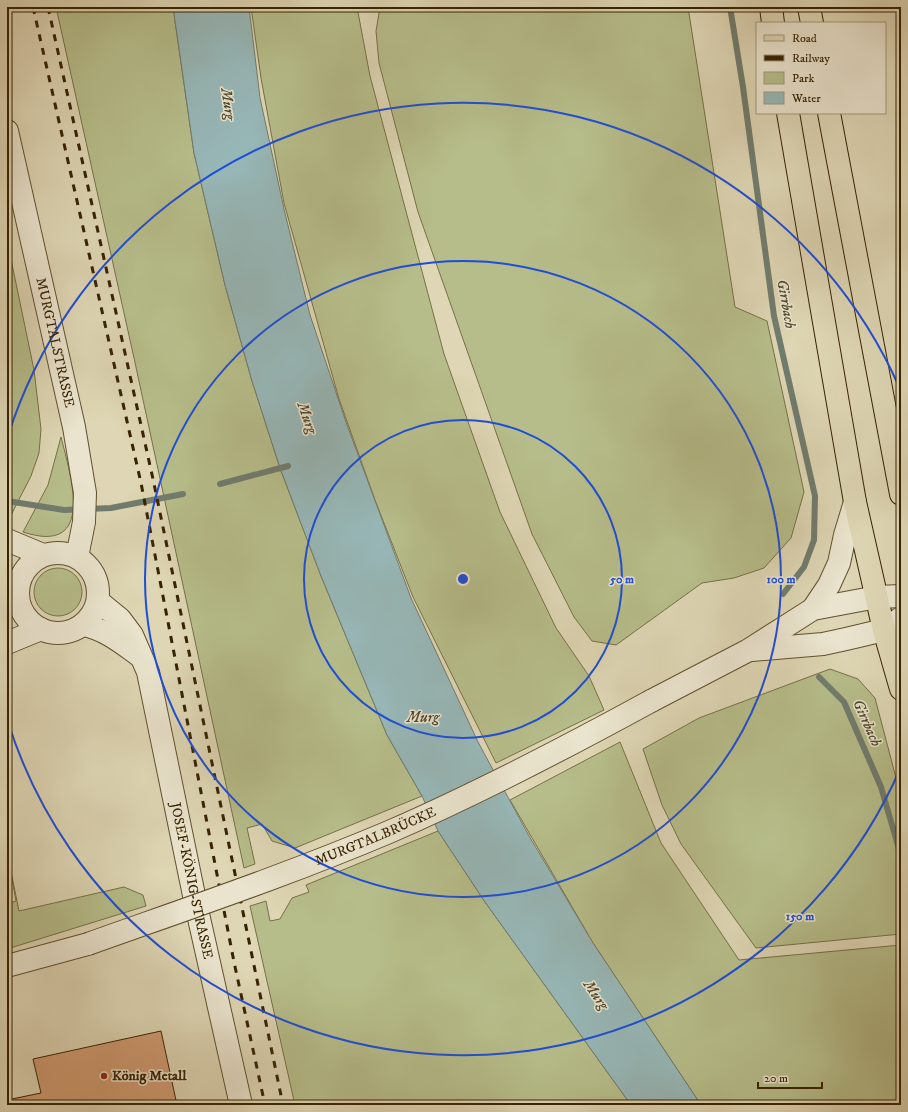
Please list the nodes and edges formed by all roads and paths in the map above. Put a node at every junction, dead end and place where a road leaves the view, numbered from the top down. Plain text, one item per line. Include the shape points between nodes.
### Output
1 (770, 7) edge
2 (809, 7) edge
3 (773, 22) edge
4 (812, 22) edge
5 (788, 114) edge
6 (829, 114) edge
7 (7, 130) edge
8 (901, 494) edge
9 (855, 502) junction
10 (7, 540) edge
11 (43, 555) junction
12 (77, 557) junction
13 (13, 574) edge
14 (901, 596) edge
15 (877, 598) junction
16 (98, 601) junction
17 (813, 609) junction
18 (14, 613) edge
19 (892, 624) edge
20 (83, 625) junction
21 (40, 630) junction
22 (7, 643) edge
23 (747, 651) junction
24 (141, 657) junction
25 (901, 689) edge
26 (7, 966) edge
27 (241, 1105) edge

1 - 3 main road
2 - 4 main road
5 - 9 main road
6 - 8 main road
7 - 12 street, MURGTALSTRASSE via 74,427 85,493 84,522
9 - 15 main road
9 - 17 street via 839,563 829,585
10 - 11 street
11 - 12 street via 54,552
11 - 13 street
12 - 16 street via 95,576
13 - 18 street via 17,595
14 - 15 street
15 - 17 street
15 - 19 main road
16 - 20 street
16 - 24 street, JOSEF-KÖNIG-STRASSE via 124,624 132,635
17 - 23 street, MURGTALBRÜCKE
18 - 21 street
19 - 23 street via 823,644
19 - 25 main road
20 - 21 street via 68,632
20 - 24 street via 110,635
21 - 22 street
23 - 26 street, MURGTALBRÜCKE, bridge via 520,772 389,832 248,888 88,944
24 - 27 street, JOSEF-KÖNIG-STRASSE via 148,672

